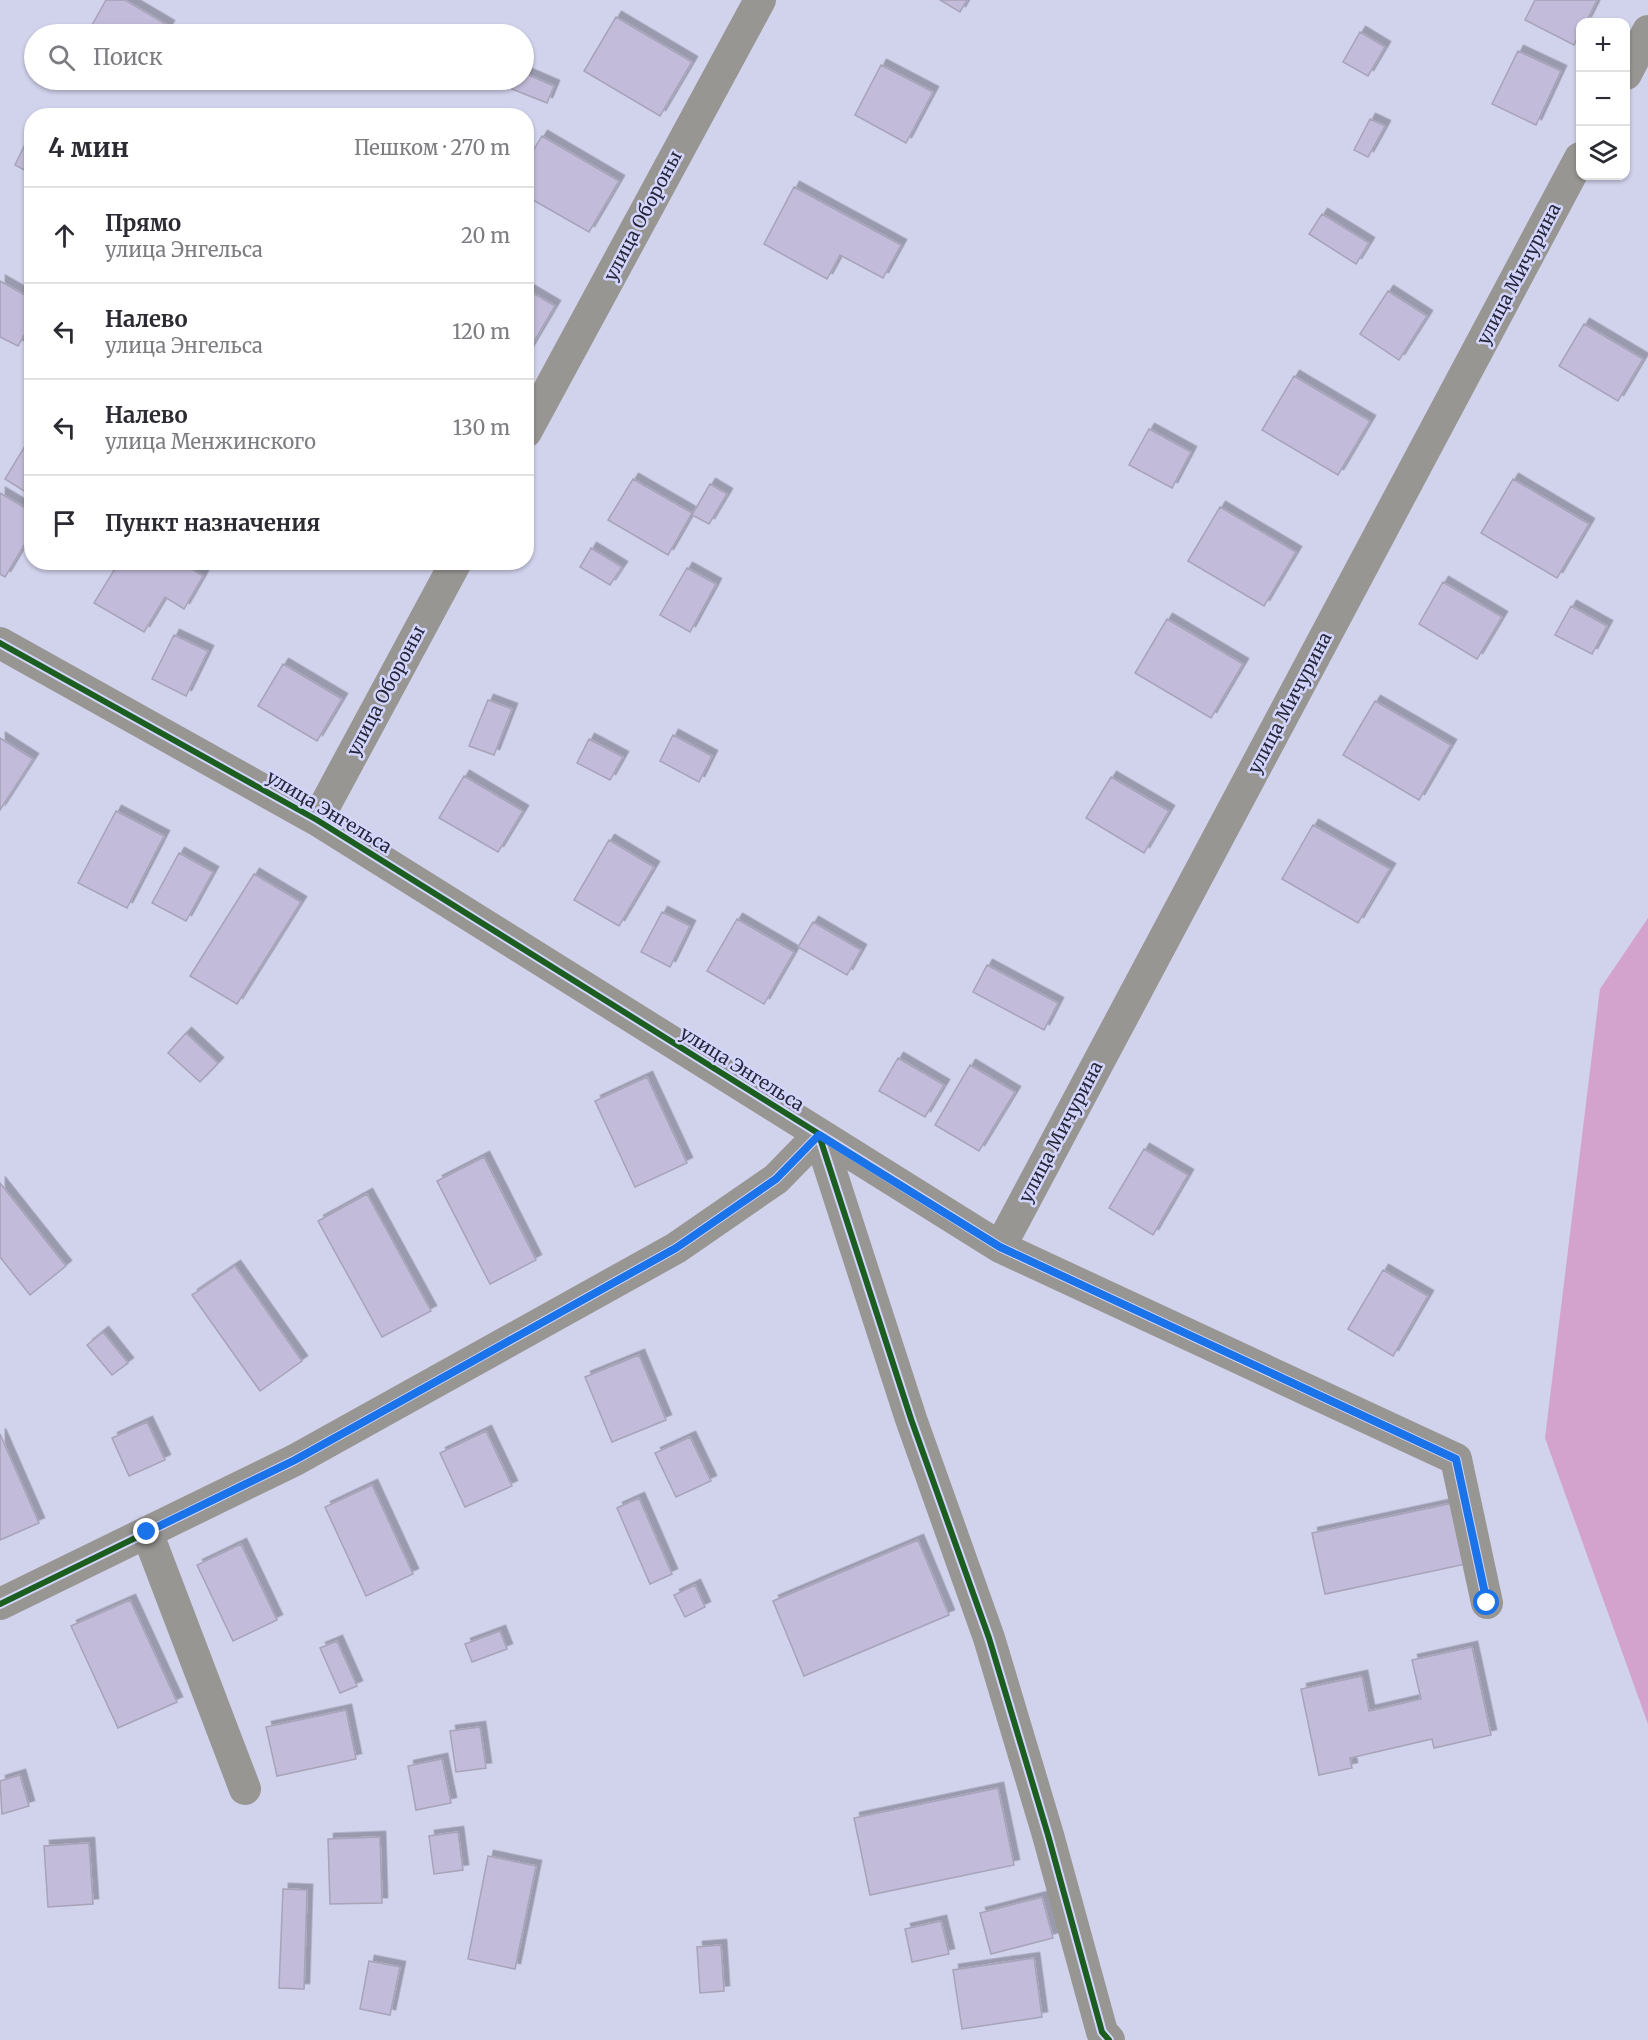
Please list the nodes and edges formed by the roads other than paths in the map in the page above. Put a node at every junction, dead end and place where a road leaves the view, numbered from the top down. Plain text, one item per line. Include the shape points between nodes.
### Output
1 (760, 0) edge
2 (1648, 31) edge
3 (1627, 72) edge
4 (1576, 167) edge
5 (534, 417) edge
6 (452, 570) edge
7 (0, 643) edge
8 (317, 820) junction
9 (819, 1135) junction
10 (1000, 1247) junction
11 (147, 1532) junction
12 (1487, 1603) dead end
13 (0, 1604) edge
14 (245, 1790) dead end
15 (1109, 2040) edge

1 - 5 street, улица Обороны
2 - 3 street
4 - 10 street, улица Мичурина
6 - 8 street, улица Обороны
7 - 8 street, улица Энгельса
8 - 9 street, улица Энгельса
9 - 10 street, улица Энгельса
9 - 11 street via 776,1179 676,1248 295,1460
9 - 15 street via 911,1419 989,1638 1102,2032
10 - 12 street, улица Энгельса via 1456,1459
11 - 13 street
11 - 14 street

